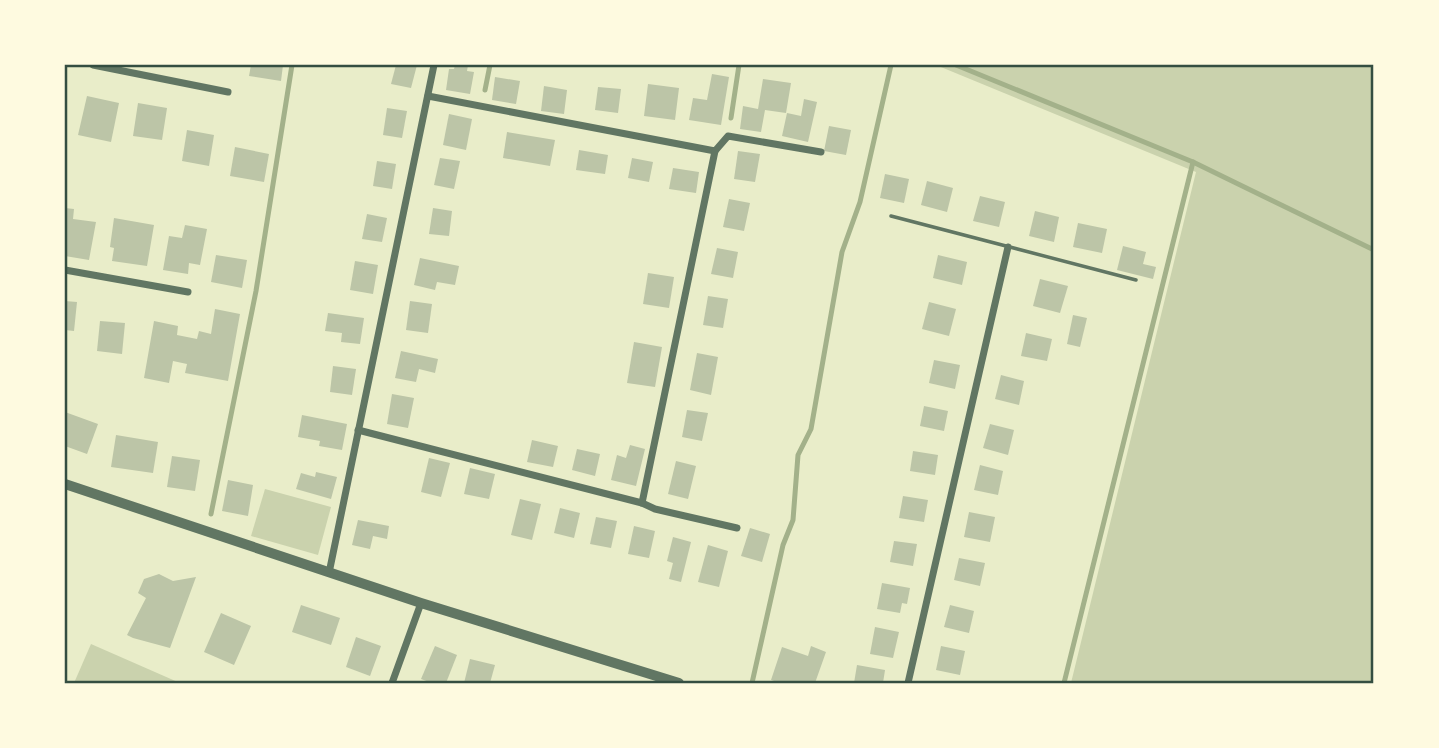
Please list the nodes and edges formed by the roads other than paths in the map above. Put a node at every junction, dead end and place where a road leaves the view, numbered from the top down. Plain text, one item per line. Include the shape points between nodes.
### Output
1 (93, 65) edge
2 (434, 65) edge
3 (228, 92) dead end
4 (428, 96) junction
5 (715, 151) junction
6 (821, 152) dead end
7 (891, 216) dead end
8 (1008, 247) junction
9 (65, 270) edge
10 (1136, 280) dead end
11 (188, 292) dead end
12 (358, 430) junction
13 (65, 484) edge
14 (642, 503) junction
15 (737, 528) dead end
16 (329, 573) junction
17 (421, 603) junction
18 (392, 683) edge
19 (679, 683) edge
20 (908, 683) edge

1 - 3 street
2 - 4 street
4 - 5 street
4 - 12 street
5 - 6 street via 728,136
5 - 14 street
7 - 8 lane
8 - 10 lane
8 - 20 street
9 - 11 street
12 - 14 street
12 - 16 street
13 - 16 street
14 - 15 street
16 - 17 street
17 - 18 street
17 - 19 street

